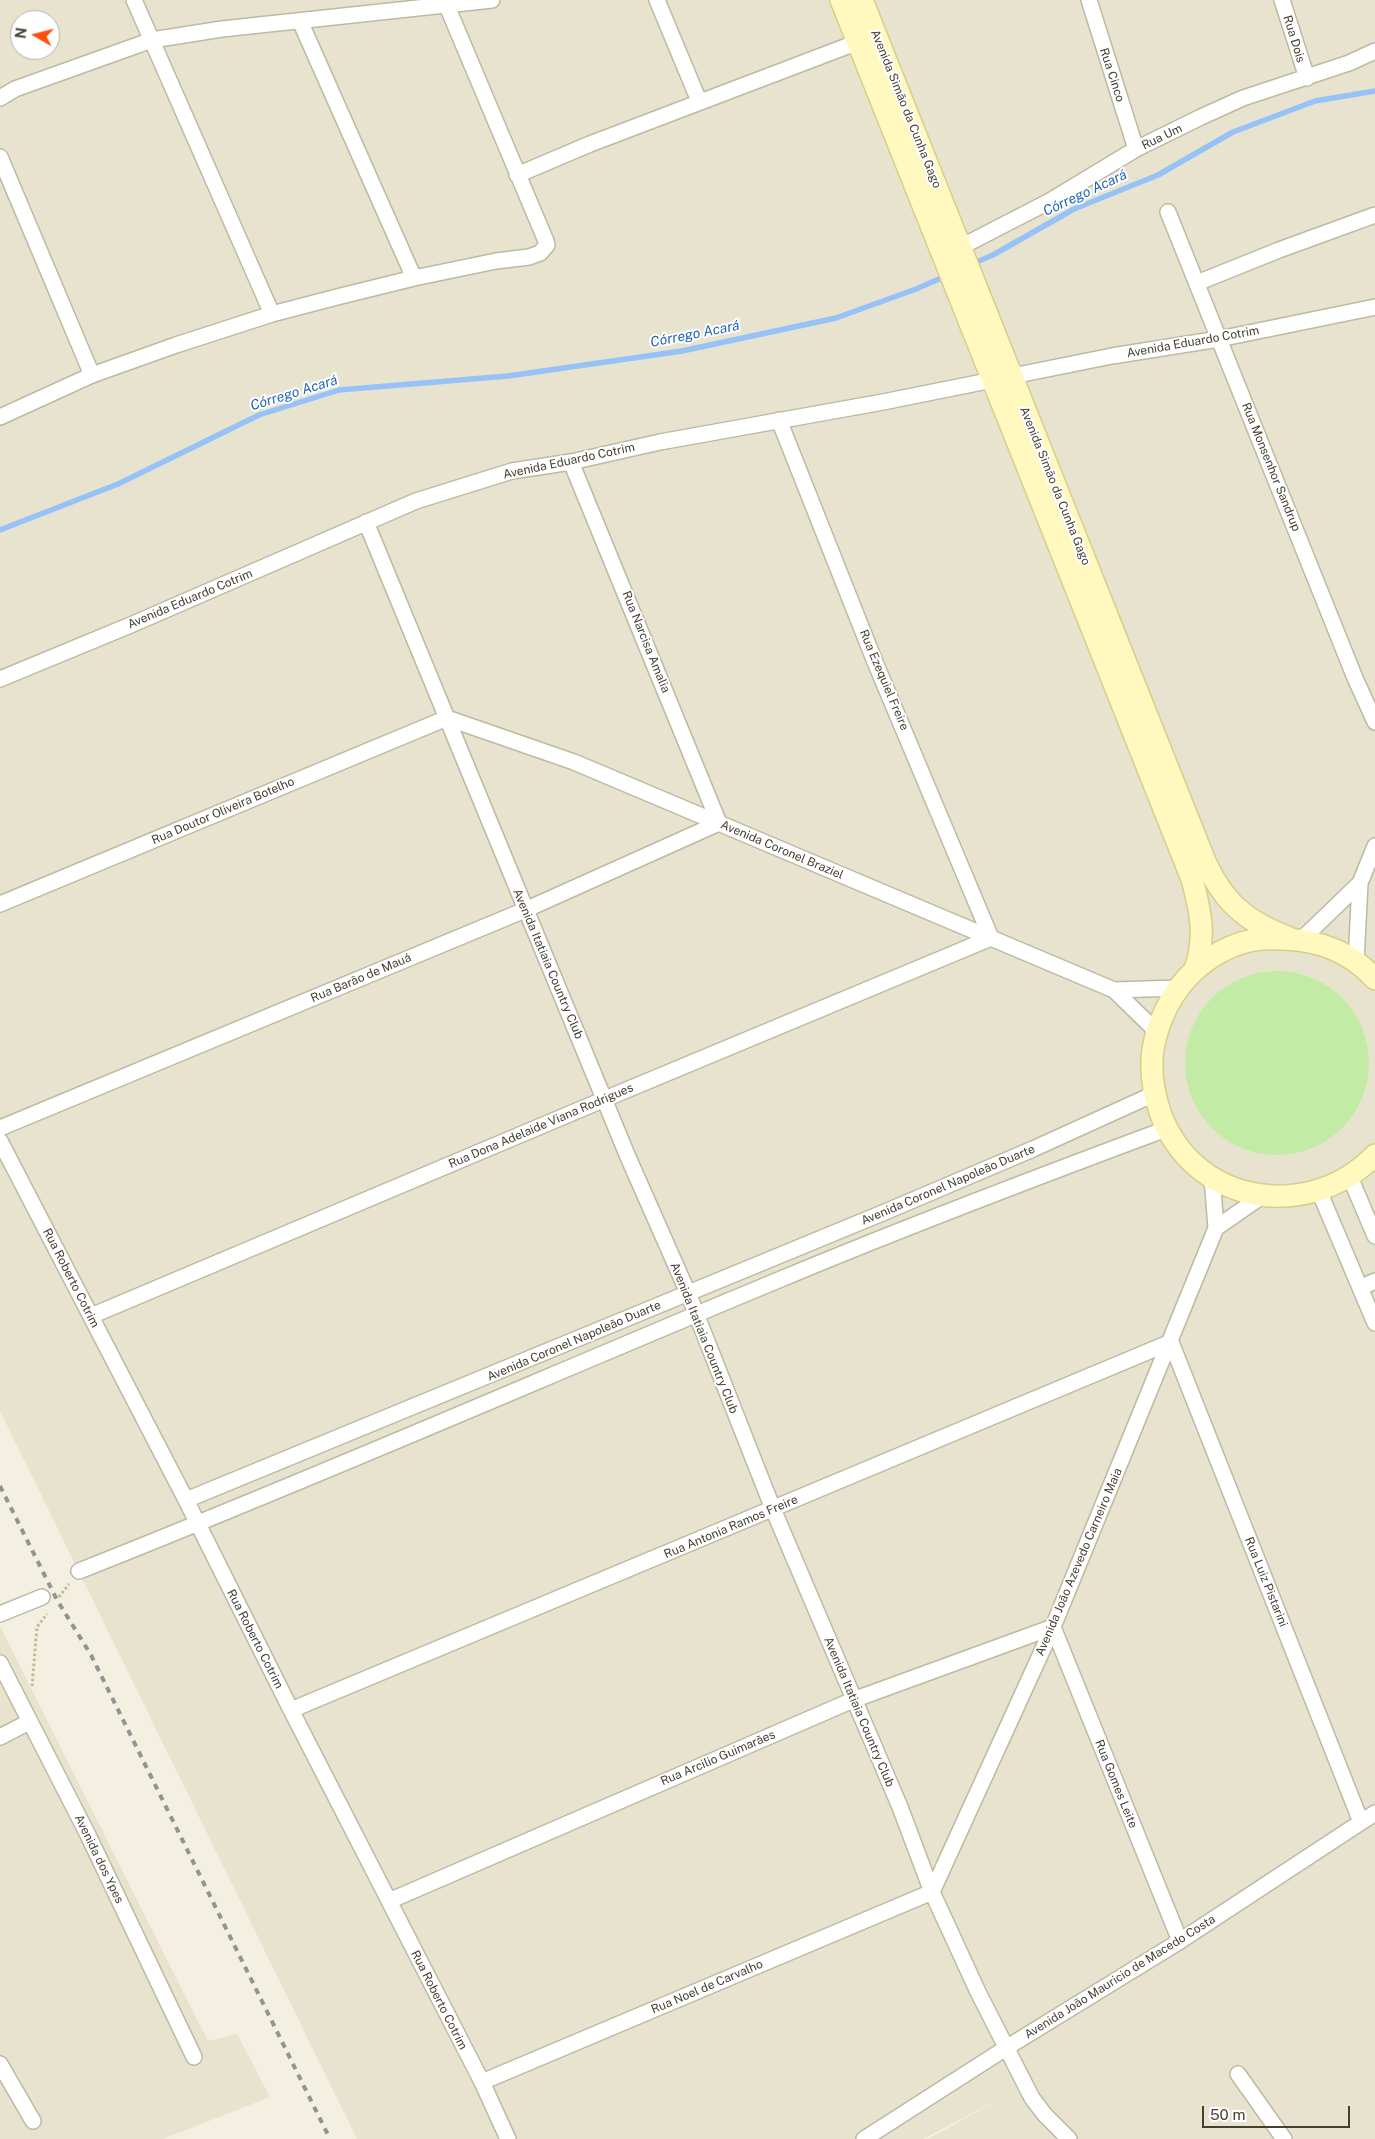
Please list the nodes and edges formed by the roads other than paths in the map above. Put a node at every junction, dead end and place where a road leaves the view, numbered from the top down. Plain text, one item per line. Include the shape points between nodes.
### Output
1 (134, 0) edge
2 (492, 0) edge
3 (657, 0) edge
4 (842, 0) edge
5 (862, 0) edge
6 (1089, 0) edge
7 (1282, 0) edge
8 (447, 6) junction
9 (300, 21) junction
10 (152, 40) junction
11 (858, 42) junction
12 (1375, 51) edge
13 (1307, 78) junction
14 (0, 98) edge
15 (699, 101) junction
16 (1136, 149) junction
17 (0, 158) edge
18 (517, 175) junction
19 (1168, 212) dead end
20 (1375, 215) edge
21 (953, 255) junction
22 (414, 278) junction
23 (1197, 283) junction
24 (1375, 308) edge
25 (272, 314) junction
26 (1219, 338) junction
27 (92, 375) junction
28 (1002, 379) junction
29 (0, 417) edge
30 (779, 420) junction
31 (571, 462) junction
32 (366, 522) junction
33 (0, 679) edge
34 (447, 718) junction
35 (1375, 722) edge
36 (719, 823) junction
37 (1375, 846) edge
38 (1200, 875) junction
39 (1360, 883) junction
40 (0, 904) edge
41 (525, 910) junction
42 (991, 938) junction
43 (1296, 938) junction
44 (1356, 962) junction
45 (1195, 970) junction
46 (1375, 979) edge
47 (1178, 988) junction
48 (1114, 990) junction
49 (1156, 1031) junction
50 (1154, 1094) junction
51 (605, 1099) junction
52 (0, 1128) edge
53 (1166, 1129) junction
54 (0, 1141) edge
55 (1375, 1156) edge
56 (1350, 1177) junction
57 (1212, 1178) junction
58 (1319, 1192) junction
59 (1262, 1196) junction
60 (1216, 1228) junction
61 (1375, 1236) edge
62 (1375, 1281) edge
63 (1360, 1288) junction
64 (688, 1293) junction
65 (91, 1316) junction
66 (696, 1316) junction
67 (1375, 1323) edge
68 (1171, 1342) junction
69 (186, 1500) junction
70 (773, 1509) junction
71 (197, 1525) junction
72 (79, 1571) road end
73 (50, 1601) road end
74 (0, 1614) edge
75 (1053, 1627) junction
76 (0, 1663) edge
77 (853, 1700) junction
78 (291, 1710) junction
79 (29, 1722) junction
80 (0, 1737) edge
81 (1375, 1813) edge
82 (1361, 1822) junction
83 (932, 1892) junction
84 (389, 1901) junction
85 (1180, 1941) junction
86 (1006, 2048) junction
87 (194, 2057) dead end
88 (0, 2064) edge
89 (1238, 2074) dead end
90 (482, 2082) junction
91 (33, 2122) dead end
92 (508, 2139) edge
93 (864, 2139) edge
94 (1069, 2139) edge
95 (1284, 2139) edge

1 - 10 street
2 - 8 street
3 - 15 street
4 - 11 street, Avenida Simão da Cunha Gago
5 - 21 street, Avenida Simão da Cunha Gago
6 - 16 street, Rua Cinco
7 - 13 street, Rua Dois
8 - 9 street
8 - 18 street
9 - 10 street
9 - 22 street
10 - 14 street via 15,89
10 - 25 street
11 - 15 street
11 - 21 street, Avenida Simão da Cunha Gago
12 - 13 street, Rua Um
13 - 16 street, Rua Um via 1243,98
15 - 18 street
16 - 21 street, Rua Um
17 - 27 street
18 - 22 street via 546,241 544,250 529,257
19 - 23 street, Rua Monsenhor Sandrup
20 - 23 street
21 - 28 street, Avenida Simão da Cunha Gago
22 - 25 street
23 - 26 street, Rua Monsenhor Sandrup
24 - 26 street, Avenida Eduardo Cotrim
25 - 27 street
26 - 28 street, Avenida Eduardo Cotrim
26 - 35 street, Rua Monsenhor Sandrup
27 - 29 street
28 - 30 street, Avenida Eduardo Cotrim
28 - 38 street, Avenida Simão da Cunha Gago
30 - 31 street, Avenida Eduardo Cotrim
30 - 42 street, Rua Ezequiel Freire via 875,662
31 - 32 street, Avenida Eduardo Cotrim via 512,471 416,501
31 - 36 street, Rua Narcisa Amalia
32 - 33 street, Avenida Eduardo Cotrim
32 - 34 street, Avenida Itatiaia Country Club
34 - 36 street, Avenida Coronel Braziel via 574,762
34 - 40 street, Rua Doutor Oliveira Botelho
34 - 41 street, Avenida Itatiaia Country Club
36 - 41 street, Rua Barão de Mauá
36 - 42 street, Avenida Coronel Braziel
37 - 39 street
38 - 43 street, Avenida Simão da Cunha Gago via 1260,925
38 - 45 street, Avenida Simão da Cunha Gago via 1202,935
39 - 43 street
39 - 44 street
41 - 51 street, Avenida Itatiaia Country Club
41 - 52 street, Rua Barão de Mauá
42 - 48 street, Avenida Coronel Braziel
42 - 51 street, Rua Dona Adelaide Viana Rodrigues
43 - 44 street via 1330,947
43 - 45 street via 1258,939 1211,957
44 - 46 street
45 - 47 street
47 - 48 street, Avenida Coronel Braziel
47 - 49 street
48 - 49 street, Avenida Coronel Braziel
49 - 50 street via 1151,1063
50 - 53 street
50 - 64 street, Avenida Coronel Napoleão Duarte via 938,1190
51 - 64 street, Avenida Itatiaia Country Club
51 - 65 street, Rua Dona Adelaide Viana Rodrigues
53 - 57 street via 1186,1156
53 - 66 street, Avenida Coronel Napoleão Duarte via 921,1222
54 - 65 street, Rua Roberto Cotrim
55 - 56 street
56 - 58 street
56 - 61 street
57 - 59 street via 1236,1190
57 - 60 street, Avenida João Azevedo Carneiro Maia
58 - 59 street via 1291,1197
58 - 63 street
59 - 60 street
60 - 68 street, Avenida João Azevedo Carneiro Maia
62 - 63 street
63 - 67 street
64 - 66 street, Avenida Itatiaia Country Club
64 - 69 street, Avenida Coronel Napoleão Duarte
65 - 69 street, Rua Roberto Cotrim
66 - 70 street, Avenida Itatiaia Country Club
66 - 71 street, Avenida Coronel Napoleão Duarte
68 - 70 street, Rua Antonia Ramos Freire
68 - 75 street, Avenida João Azevedo Carneiro Maia
68 - 82 street, Rua Luiz Pistarini
69 - 71 street, Rua Roberto Cotrim
70 - 77 street, Avenida Itatiaia Country Club
70 - 78 street, Rua Antonia Ramos Freire
71 - 72 street, Avenida Coronel Napoleão Duarte
71 - 78 street, Rua Roberto Cotrim
73 - 74 street
75 - 77 street, Rua Arcilio Guimarães
75 - 83 street, Avenida João Azevedo Carneiro Maia
75 - 85 street, Rua Gomes Leite
76 - 79 street, Avenida dos Ypes
77 - 83 street, Avenida Itatiaia Country Club via 900,1807
77 - 84 street, Rua Arcilio Guimarães
78 - 84 street, Rua Roberto Cotrim
79 - 80 street
79 - 87 street, Avenida dos Ypes via 88,1835
81 - 82 street, Avenida João Mauricio de Macedo Costa
82 - 85 street, Avenida João Mauricio de Macedo Costa
83 - 86 street, Avenida Itatiaia Country Club
83 - 90 street, Rua Noel de Carvalho
84 - 90 street, Rua Roberto Cotrim
85 - 86 street, Avenida João Mauricio de Macedo Costa
86 - 93 street, Avenida João Mauricio de Macedo Costa
86 - 94 street, Avenida Itatiaia Country Club via 1032,2098
88 - 91 street
89 - 95 street
90 - 92 street, Rua Roberto Cotrim

